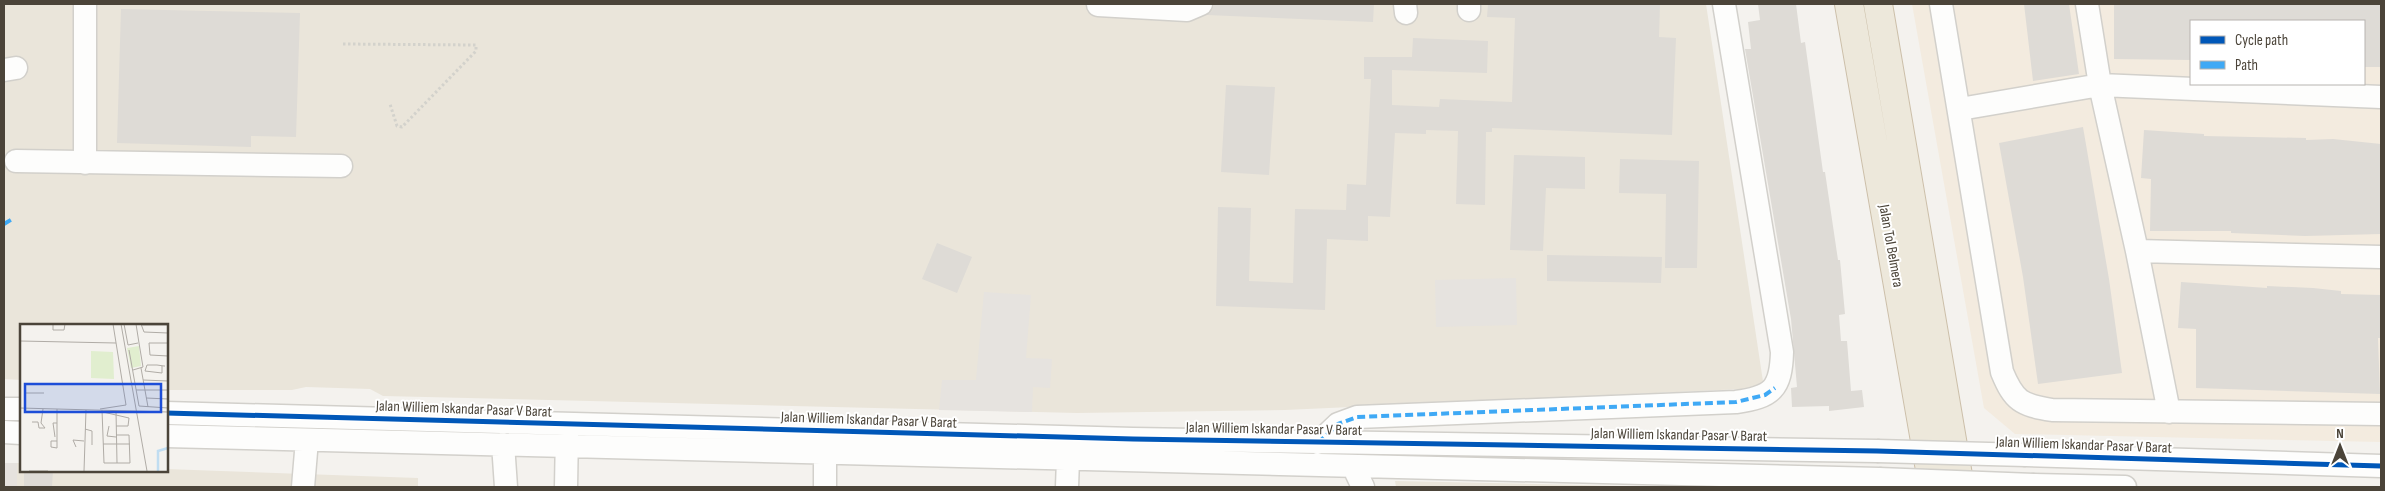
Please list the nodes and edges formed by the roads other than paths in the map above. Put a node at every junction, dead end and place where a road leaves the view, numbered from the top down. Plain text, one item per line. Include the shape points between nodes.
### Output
1 (85, 4) edge
2 (1201, 4) edge
3 (1724, 4) edge
4 (1849, 4) edge
5 (1878, 4) edge
6 (1940, 4) edge
7 (2087, 4) edge
8 (1098, 5) edge
9 (2100, 85) junction
10 (2381, 97) edge
11 (1960, 109) junction
12 (16, 162) dead end
13 (85, 163) junction
14 (341, 166) dead end
15 (2137, 251) junction
16 (2381, 256) edge
17 (4, 408) edge
18 (20, 409) edge
19 (2169, 412) junction
20 (168, 413) edge
21 (2381, 414) edge
22 (567, 424) junction
23 (4, 432) edge
24 (20, 432) edge
25 (168, 436) edge
26 (307, 440) junction
27 (793, 441) junction
28 (1318, 443) junction
29 (503, 444) junction
30 (566, 446) junction
31 (825, 453) junction
32 (1068, 459) junction
33 (1353, 466) junction
34 (2381, 466) edge
35 (1461, 478) edge
36 (1603, 480) edge
37 (302, 487) edge
38 (506, 487) edge
39 (566, 487) edge
40 (825, 487) edge
41 (1067, 487) edge
42 (1363, 487) edge
43 (1933, 487) edge
44 (1960, 487) edge
45 (2124, 487) edge

1 - 13 street
2 - 8 street via 1187,10
3 - 28 street via 1782,352 1782,371 1775,388 1759,397 1736,402 1357,417 1338,424
4 - 43 highway, Jalan Tol Belmera
5 - 44 highway, Jalan Tol Belmera
6 - 11 street
7 - 9 street
9 - 10 street
9 - 11 street
9 - 15 street
11 - 19 street via 2002,372 2011,393 2031,407 2052,410
12 - 13 street
13 - 14 street
15 - 16 street
15 - 19 street
17 - 18 street
19 - 21 street
20 - 22 street, Jalan Williem Iskandar Pasar V Barat
22 - 27 street, Jalan Williem Iskandar Pasar V Barat
22 - 30 street
23 - 24 street
25 - 26 street, Jalan Williem Iskandar Pasar V Barat
26 - 29 street, Jalan Williem Iskandar Pasar V Barat
26 - 37 street
27 - 28 street, Jalan Williem Iskandar Pasar V Barat
27 - 30 street, Jalan Williem Iskandar Pasar V Barat
27 - 31 street, Jalan Williem Iskandar Pasar V Barat
28 - 34 street, Jalan Williem Iskandar Pasar V Barat, bridge via 1877,451
29 - 30 street, Jalan Williem Iskandar Pasar V Barat
29 - 38 street
30 - 39 street
31 - 32 street, Jalan Williem Iskandar Pasar V Barat
31 - 40 street
32 - 33 street, Jalan Williem Iskandar Pasar V Barat
32 - 41 street
33 - 35 street, Jalan Williem Iskandar Pasar V Barat
33 - 42 street
35 - 36 street, Jalan Williem Iskandar Pasar V Barat
36 - 45 street, Jalan Williem Iskandar Pasar V Barat, bridge via 1879,479

